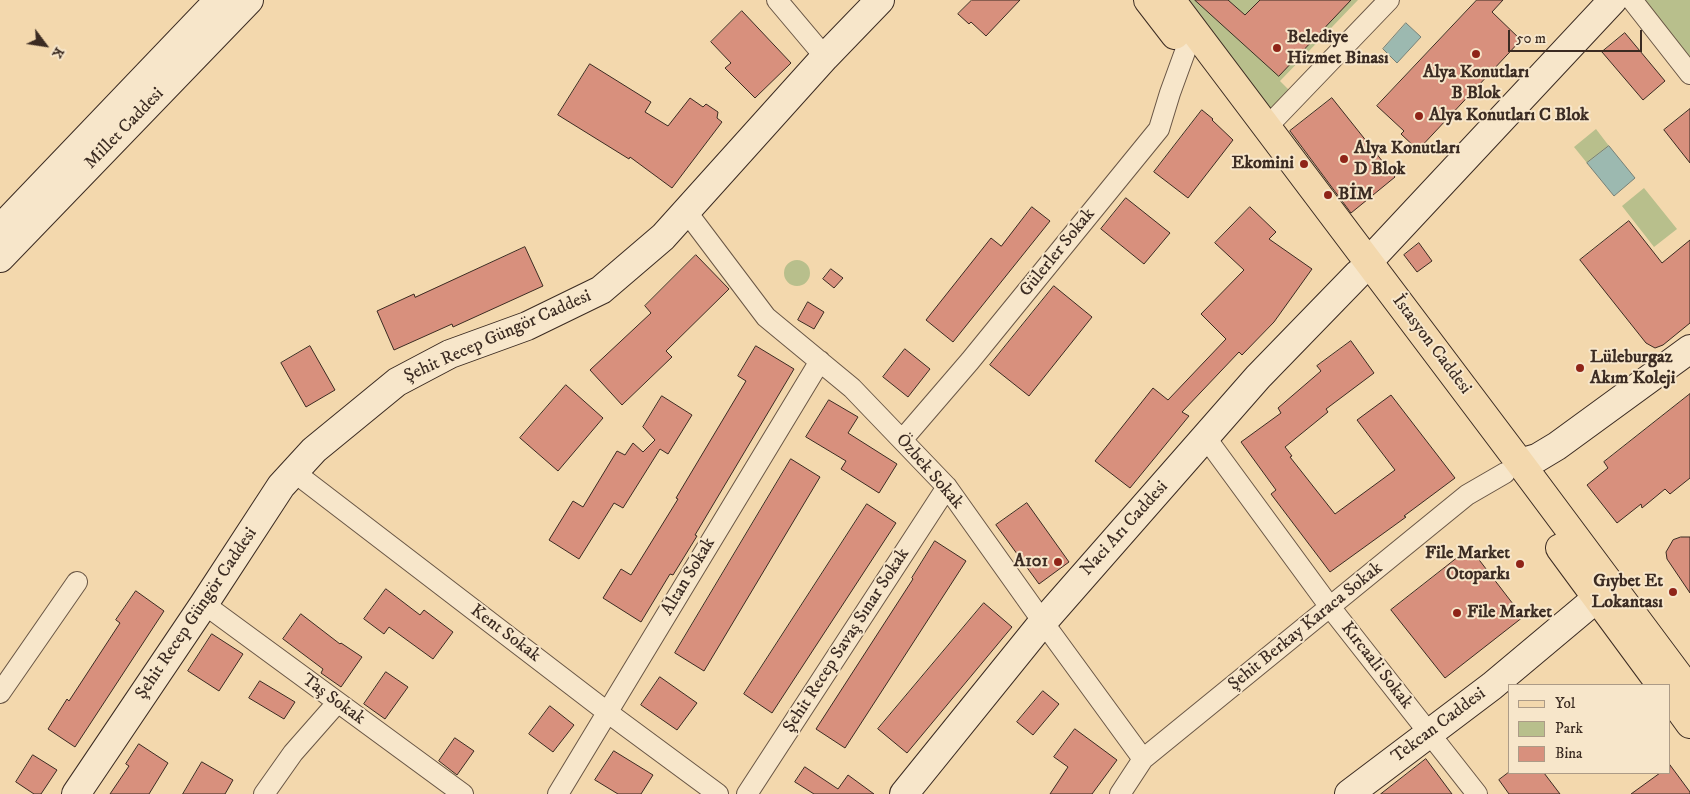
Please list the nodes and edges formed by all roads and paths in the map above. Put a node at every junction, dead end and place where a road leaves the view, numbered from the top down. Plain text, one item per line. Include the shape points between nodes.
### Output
1 (220, 0) edge
2 (249, 0) edge
3 (777, 0) edge
4 (880, 0) edge
5 (1148, 0) edge
6 (1171, 0) edge
7 (1389, 0) edge
8 (1613, 0) edge
9 (1632, 0) edge
10 (1186, 49) junction
11 (825, 57) junction
12 (1690, 74) edge
13 (1267, 127) junction
14 (33, 210) junction
15 (686, 211) junction
16 (0, 229) edge
17 (0, 258) edge
18 (1363, 268) junction
19 (1690, 349) edge
20 (820, 360) junction
21 (1206, 438) junction
22 (902, 440) junction
23 (1513, 468) junction
24 (294, 472) junction
25 (947, 487) junction
26 (77, 582) dead end
27 (1597, 598) junction
28 (204, 604) junction
29 (1330, 607) junction
30 (1043, 622) junction
31 (1660, 684) edge
32 (1690, 691) edge
33 (0, 694) edge
34 (1670, 697) edge
35 (337, 703) junction
36 (607, 712) junction
37 (1690, 724) edge
38 (1428, 734) junction
39 (1143, 759) junction
40 (76, 794) edge
41 (264, 794) edge
42 (463, 794) edge
43 (558, 794) edge
44 (718, 794) edge
45 (747, 794) edge
46 (904, 794) edge
47 (1120, 794) edge
48 (1349, 794) edge
49 (1477, 794) edge

1 - 14 street, Millet Caddesi
2 - 14 street, Millet Caddesi
3 - 11 street
4 - 11 street, Şehit Recep Güngör Caddesi
5 - 10 main road, İstasyon Caddesi
6 - 13 main road, İstasyon Caddesi
7 - 13 street
8 - 18 street, Naci Arı Caddesi
9 - 12 street
10 - 18 main road, İstasyon Caddesi
10 - 22 street, Gülerler Sokak via 1159,129
11 - 15 street, Şehit Recep Güngör Caddesi
13 - 18 main road, İstasyon Caddesi
14 - 16 street, Millet Caddesi
14 - 17 street, Millet Caddesi
15 - 20 street, Özbek Sokak via 766,317
15 - 24 street, Şehit Recep Güngör Caddesi via 663,237 601,290 527,326 450,354 397,382 314,450
18 - 21 street, Naci Arı Caddesi via 1258,377
18 - 23 main road, İstasyon Caddesi
19 - 23 street via 1557,446
20 - 22 street, Özbek Sokak
20 - 36 street, Altan Sokak
21 - 29 street, Kırcaali Sokak
21 - 30 street, Naci Arı Caddesi
22 - 25 street, Özbek Sokak
23 - 27 main road, İstasyon Caddesi
23 - 29 street, Şehit Berkay Karaca Sokak via 1467,495
23 - 32 main road, İstasyon Caddesi
24 - 28 street, Şehit Recep Güngör Caddesi via 281,486
24 - 36 street, Kent Sokak
25 - 30 street, Özbek Sokak
25 - 45 street, Şehit Recep Savaş Sınar Sokak
26 - 33 street
27 - 31 main road, İstasyon Caddesi
27 - 38 street, Tekcan Caddesi via 1492,686
28 - 35 street, Taş Sokak
28 - 40 street, Şehit Recep Güngör Caddesi
29 - 38 street, Kırcaali Sokak
29 - 39 street, Şehit Berkay Karaca Sokak
30 - 39 street, Özbek Sokak
30 - 46 street, Naci Arı Caddesi
34 - 37 main road
35 - 41 street via 293,753
35 - 42 street, Taş Sokak
36 - 43 street, Altan Sokak
36 - 44 street, Kent Sokak
38 - 48 street, Tekcan Caddesi
38 - 49 street, Kırcaali Sokak
39 - 47 street, Şehit Berkay Karaca Sokak

